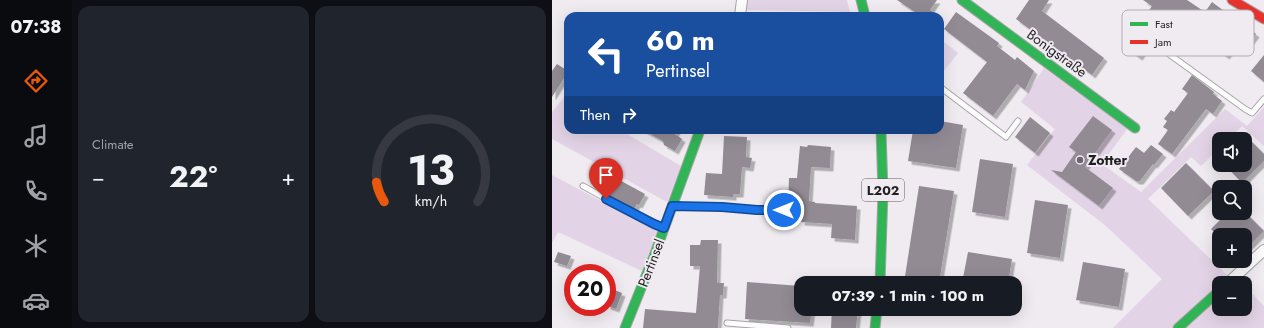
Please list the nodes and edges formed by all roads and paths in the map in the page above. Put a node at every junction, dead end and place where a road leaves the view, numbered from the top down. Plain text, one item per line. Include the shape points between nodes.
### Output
1 (742, 0) edge
2 (861, 0) edge
3 (962, 0) edge
4 (1232, 0) edge
5 (1248, 10) edge
6 (740, 12) edge
7 (865, 12) edge
8 (1254, 14) edge
9 (1264, 20) edge
10 (1172, 56) edge
11 (944, 91) edge
12 (1264, 99) edge
13 (1018, 121) dead end
14 (1135, 128) dead end
15 (699, 134) edge
16 (881, 134) edge
17 (583, 186) dead end
18 (672, 206) junction
19 (784, 210) dead end
20 (664, 228) junction
21 (1264, 250) edge
22 (880, 276) edge
23 (1236, 276) edge
24 (1212, 297) edge
25 (876, 316) edge
26 (727, 324) dead end
27 (625, 328) edge
28 (788, 328) edge
29 (875, 328) edge
30 (1178, 328) edge

1 - 6 street
2 - 7 street
3 - 14 street, Bonigstraße
4 - 5 street
8 - 9 street
10 - 12 lane via 1252,113
11 - 13 lane via 1006,137
15 - 18 street, Pertinsel
16 - 22 street, L202 via 883,192
17 - 20 lane
18 - 19 lane
18 - 20 street, Pertinsel
20 - 27 street, Pertinsel
21 - 23 street
24 - 30 street
25 - 29 street
26 - 28 lane

